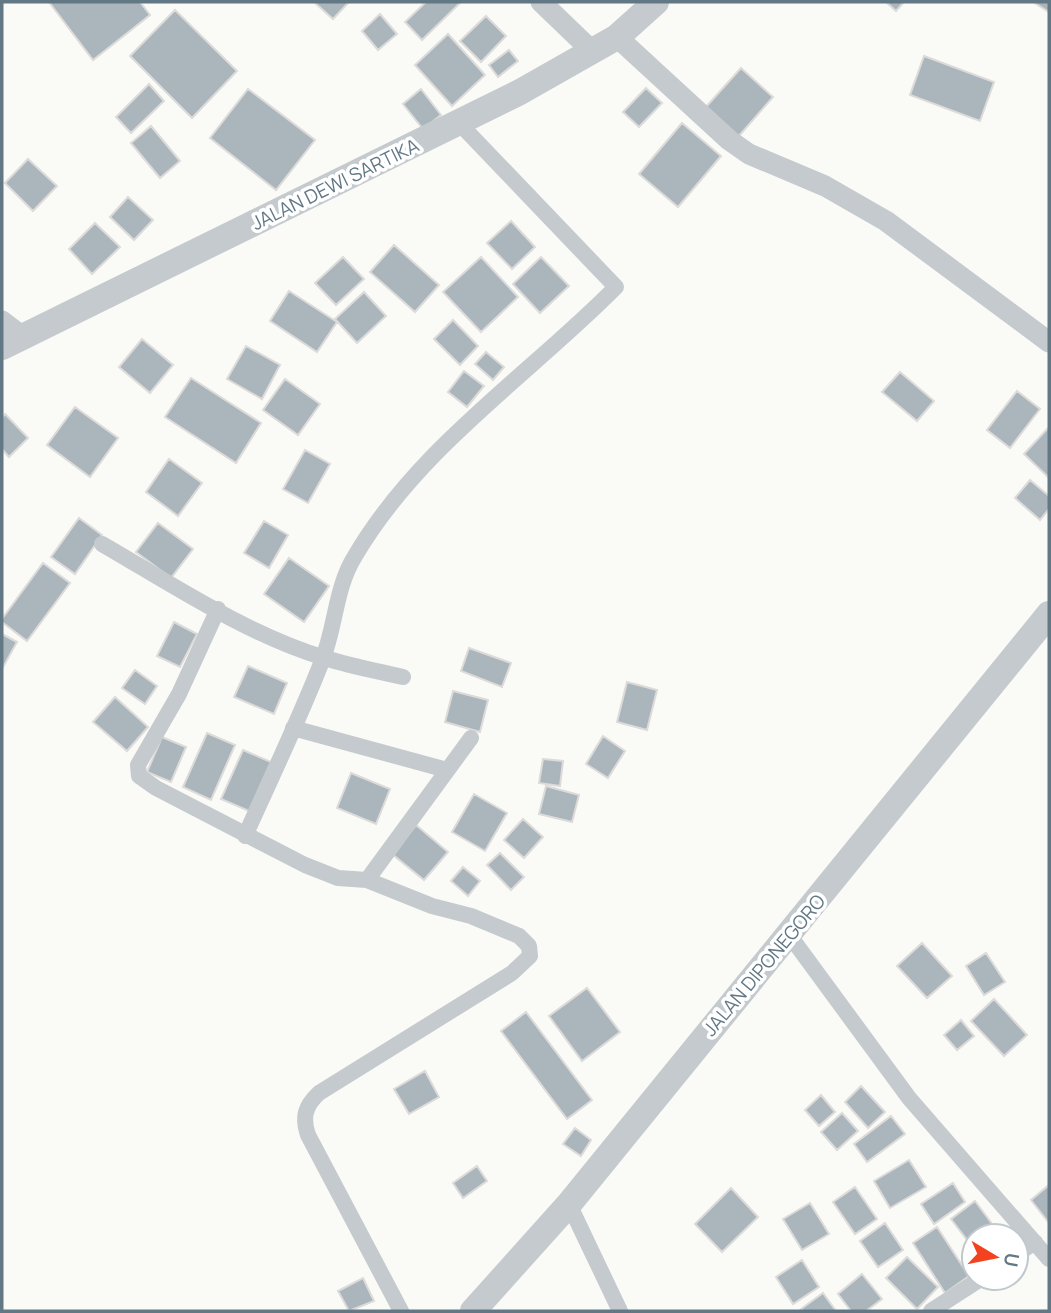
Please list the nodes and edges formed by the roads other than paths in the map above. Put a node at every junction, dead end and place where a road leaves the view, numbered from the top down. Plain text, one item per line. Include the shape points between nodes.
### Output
1 (541, 2) edge
2 (656, 2) edge
3 (617, 37) junction
4 (592, 50) junction
5 (459, 123) junction
6 (2, 321) edge
7 (12, 342) edge
8 (1049, 342) edge
9 (102, 544) dead end
10 (218, 609) junction
11 (1049, 614) edge
12 (324, 658) junction
13 (403, 677) dead end
14 (293, 728) junction
15 (471, 738) dead end
16 (447, 770) junction
17 (245, 836) junction
18 (367, 880) junction
19 (790, 936) junction
20 (569, 1204) junction
21 (1035, 1242) junction
22 (1030, 1245) edge
23 (1049, 1259) edge
24 (960, 1292) edge
25 (401, 1311) edge
26 (473, 1311) edge
27 (620, 1311) edge
28 (931, 1311) edge

1 - 4 street
2 - 3 street, JALAN DEWI SARTIKA
3 - 4 street, JALAN DEWI SARTIKA
3 - 8 street via 729,140 886,220
4 - 5 street, JALAN DEWI SARTIKA
5 - 7 street, JALAN DEWI SARTIKA
5 - 12 street via 616,286 454,434 391,503 342,579
6 - 7 street
9 - 10 street
10 - 12 street
10 - 17 street via 138,771 156,788
11 - 19 street, JALAN DIPONEGORO
12 - 13 street
12 - 14 street
14 - 16 street
14 - 17 street
15 - 16 street
16 - 18 street
17 - 18 street via 338,878
18 - 25 street via 499,926 526,941 531,952 512,973 319,1093 307,1107 309,1135
19 - 20 street, JALAN DIPONEGORO
19 - 21 street via 909,1098
20 - 26 street, JALAN DIPONEGORO
20 - 27 street
21 - 22 street
21 - 23 street
24 - 28 street

